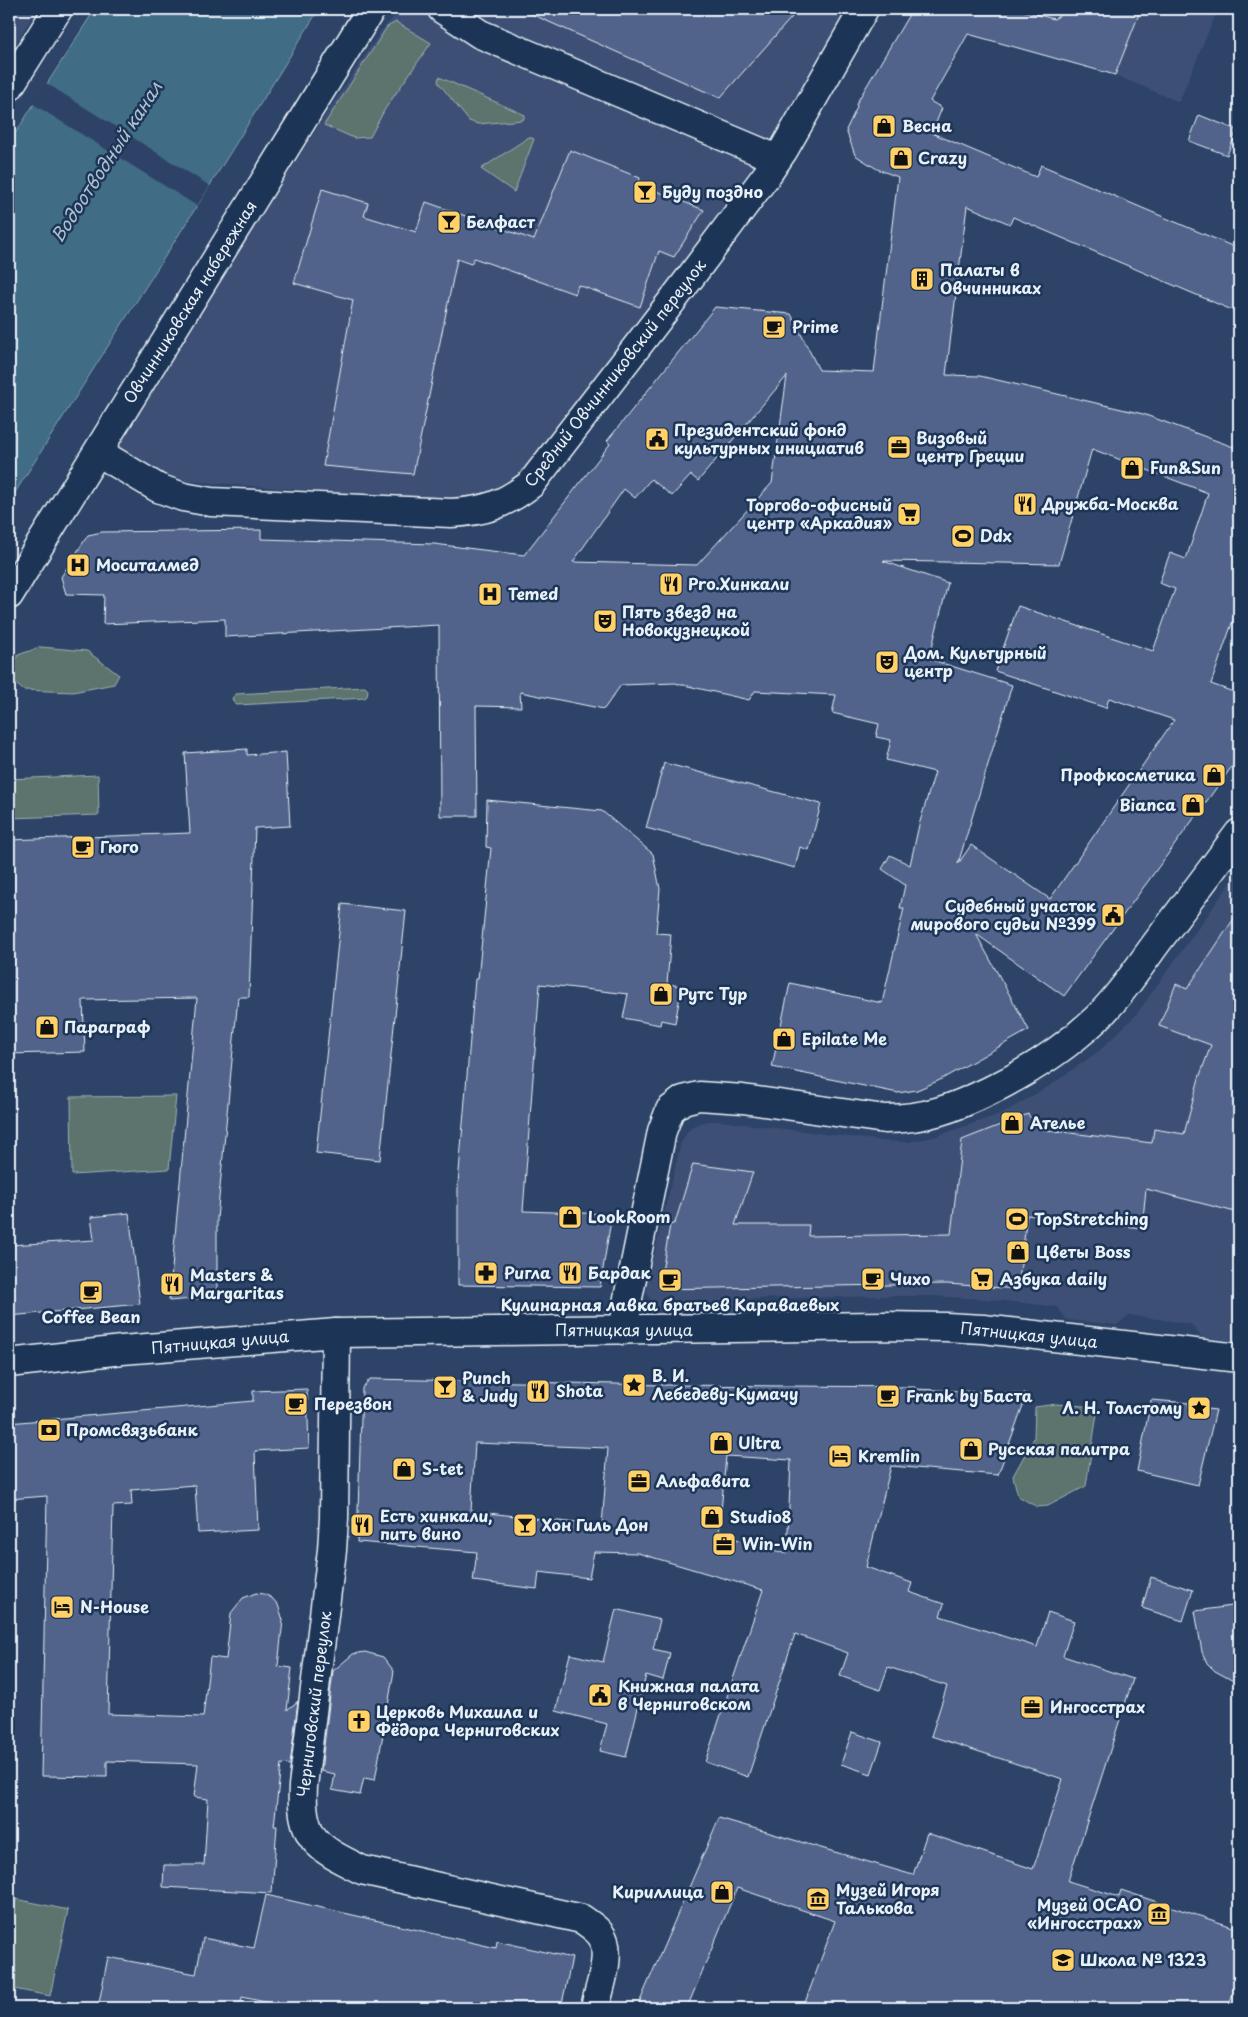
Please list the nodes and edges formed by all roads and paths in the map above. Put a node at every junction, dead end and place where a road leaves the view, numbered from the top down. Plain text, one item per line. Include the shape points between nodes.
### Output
1 (58, 9) edge
2 (371, 9) edge
3 (442, 9) edge
4 (864, 9) edge
5 (9, 87) edge
6 (777, 159) junction
7 (98, 452) junction
8 (9, 595) edge
9 (1239, 833) edge
10 (624, 1330) junction
11 (336, 1332) junction
12 (1239, 1358) edge
13 (9, 1363) edge
14 (595, 2008) edge

1 - 5 street
2 - 7 street, Овчинниковская набережная
3 - 6 street via 480,34
4 - 6 street, Средний Овчинниковский переулок
6 - 7 street, Средний Овчинниковский переулок via 690,280 532,484 509,500 473,512 451,513 211,502 158,488
7 - 8 street, Овчинниковская набережная
9 - 10 street via 1098,1017 1070,1042 1022,1075 962,1104 908,1119 885,1119 699,1096 683,1100 670,1110 662,1130
10 - 11 street, Пятницкая улица
10 - 12 street, Пятницкая улица via 946,1327
11 - 13 street, Пятницкая улица
11 - 14 street, Черниговский переулок via 332,1550 303,1786 305,1824 314,1842 362,1870 582,1919 596,1928 604,1940 606,1956

